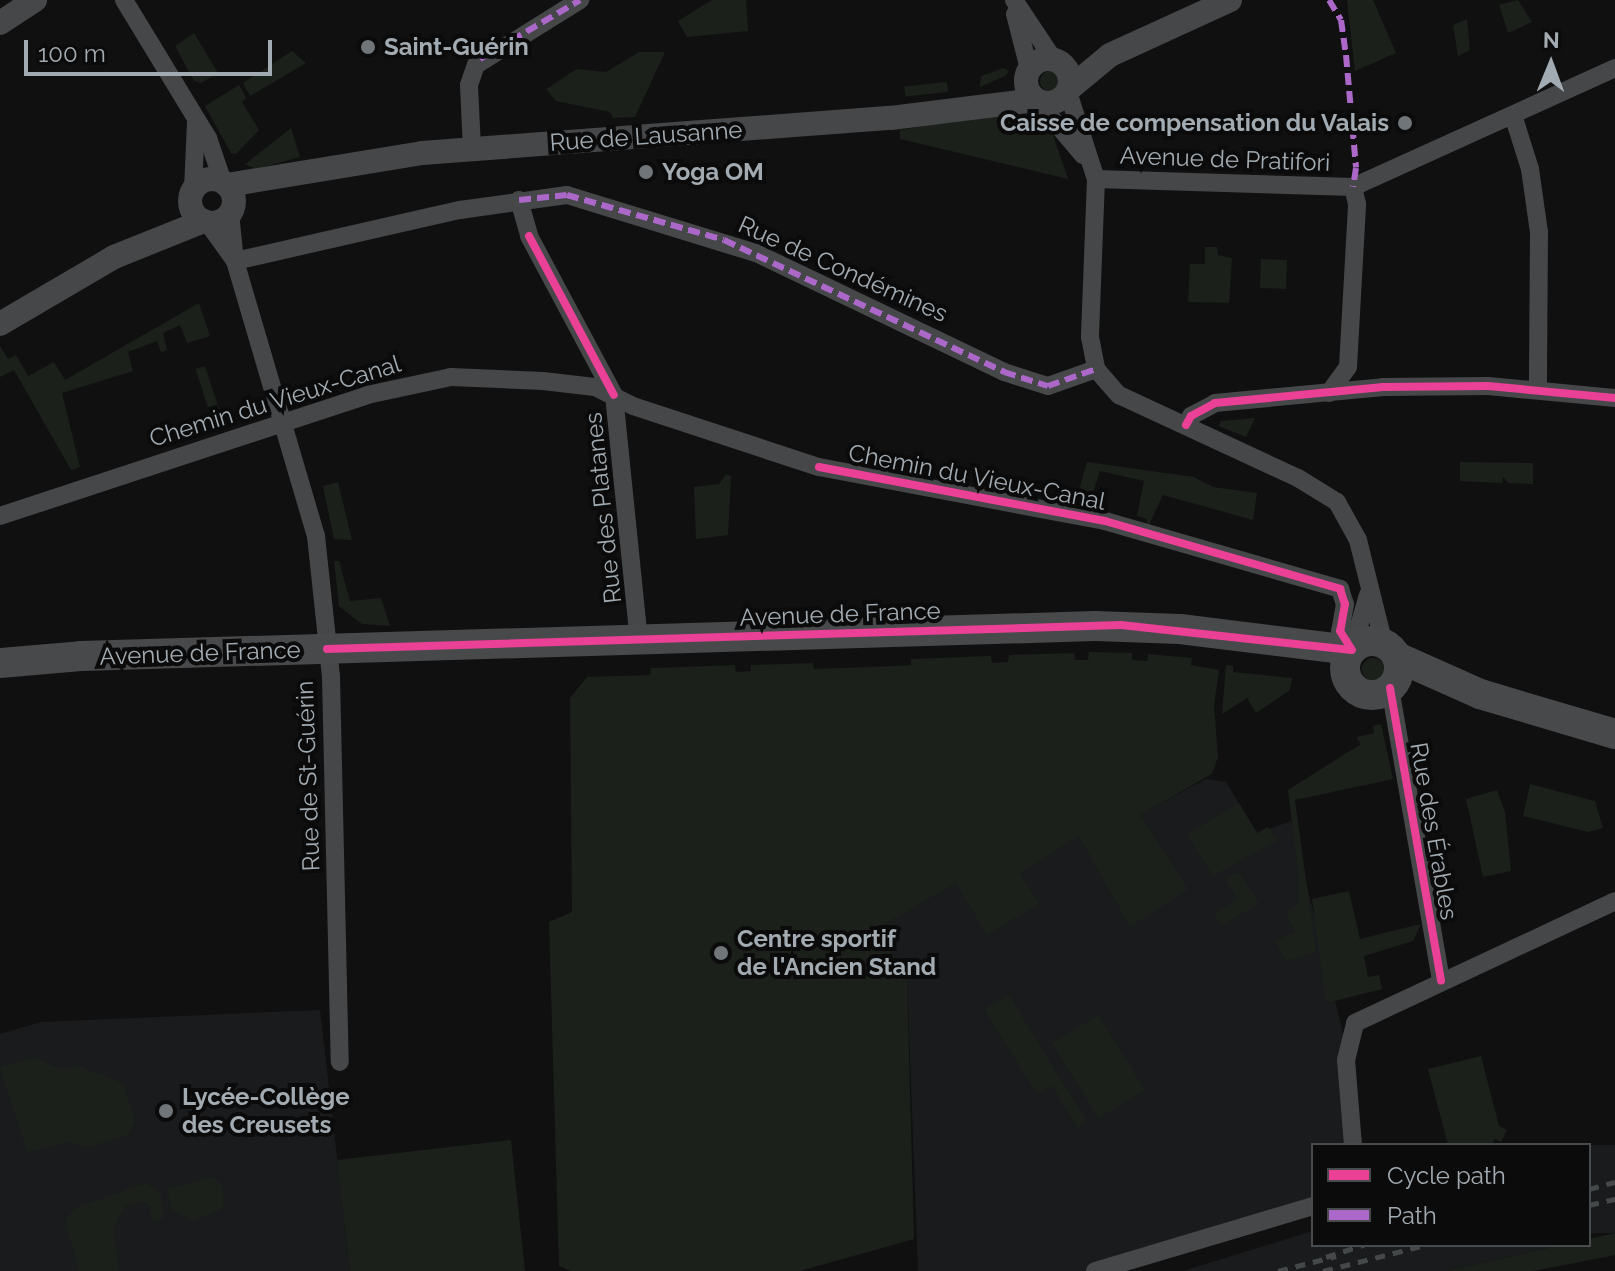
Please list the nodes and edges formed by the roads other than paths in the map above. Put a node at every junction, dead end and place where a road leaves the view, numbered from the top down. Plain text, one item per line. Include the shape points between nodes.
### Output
1 (35, 0) edge
2 (124, 0) edge
3 (580, 0) edge
4 (1013, 0) edge
5 (1230, 0) edge
6 (0, 23) edge
7 (1142, 37) junction
8 (1056, 60) junction
9 (1615, 68) edge
10 (1028, 72) junction
11 (1068, 90) junction
12 (1037, 101) junction
13 (952, 109) junction
14 (1513, 115) junction
15 (196, 118) junction
16 (472, 149) junction
17 (1085, 157) junction
18 (1096, 179) junction
19 (1353, 187) junction
20 (192, 194) junction
21 (224, 198) junction
22 (519, 200) junction
23 (114, 257) junction
24 (235, 261) junction
25 (0, 324) edge
26 (1096, 369) junction
27 (1538, 389) junction
28 (1329, 393) junction
29 (614, 395) junction
30 (1615, 398) edge
31 (285, 420) junction
32 (1186, 425) junction
33 (0, 516) edge
34 (1369, 592) junction
35 (639, 641) junction
36 (327, 649) junction
37 (0, 653) edge
38 (54, 658) junction
39 (0, 663) edge
40 (1349, 663) junction
41 (1391, 669) junction
42 (1613, 734) edge
43 (1615, 901) edge
44 (1441, 981) junction
45 (340, 1062) dead end
46 (1353, 1143) edge
47 (1311, 1207) edge
48 (1095, 1271) edge

1 - 6 street
2 - 15 street, Rue de St-Guérin
3 - 16 street via 480,59 469,85
4 - 8 street
4 - 10 street
5 - 7 street
7 - 8 street
7 - 11 street via 1093,66
8 - 10 street via 1040,60
8 - 11 street via 1070,75
9 - 14 street, Avenue de Pratifori
10 - 12 street via 1027,89
10 - 13 street, Rue de Lausanne
11 - 12 street via 1052,103
11 - 17 street
12 - 13 street, Rue de Lausanne
12 - 17 street
13 - 16 street, Rue de Lausanne
14 - 19 street, Avenue de Pratifori
14 - 27 street via 1530,169 1539,232
15 - 20 street
15 - 21 street, Rue de St-Guérin
16 - 21 street, Rue de Lausanne via 340,165
17 - 18 street
18 - 19 street, Avenue de Pratifori
18 - 26 street via 1090,337
19 - 28 street via 1357,204 1348,367
20 - 21 street via 207,180
20 - 21 street via 193,212
20 - 23 street, Rue de Lausanne
21 - 23 street, Rue de Lausanne
21 - 24 street, Rue de St-Guérin
22 - 24 street, Rue de Condémines
22 - 26 street, Rue de Condémines via 567,195 724,240 1004,372 1048,386
22 - 29 street, Rue des Platanes via 529,236
23 - 25 street, Rue de Lausanne
24 - 31 street, Rue de St-Guérin
26 - 32 street via 1119,395
27 - 28 street via 1434,385
27 - 30 street
28 - 32 street via 1215,403 1191,416
29 - 31 street, Chemin du Vieux-Canal via 543,381 451,377
29 - 35 street, Rue des Platanes
29 - 40 street, Chemin du Vieux-Canal via 633,406 819,467 1105,521 1340,589 1345,604 1340,631
31 - 33 street, Chemin du Vieux-Canal
31 - 36 street, Rue de St-Guérin via 316,536
32 - 34 street, Rue des Érables via 1298,478 1347,515
34 - 40 street
34 - 41 street, Rue des Érables
35 - 36 main road, Avenue de France
35 - 40 main road, Avenue de France via 1084,626 1209,632
36 - 38 main road, Avenue de France
36 - 45 street, Rue de St-Guérin
37 - 38 main road, Avenue de France
38 - 39 main road, Avenue de France
40 - 41 main road via 1368,642
40 - 41 main road, Avenue de France via 1364,694
41 - 42 main road
41 - 44 street, Rue des Érables
43 - 44 street
44 - 46 street via 1362,1016 1350,1031 1346,1060
47 - 48 street

